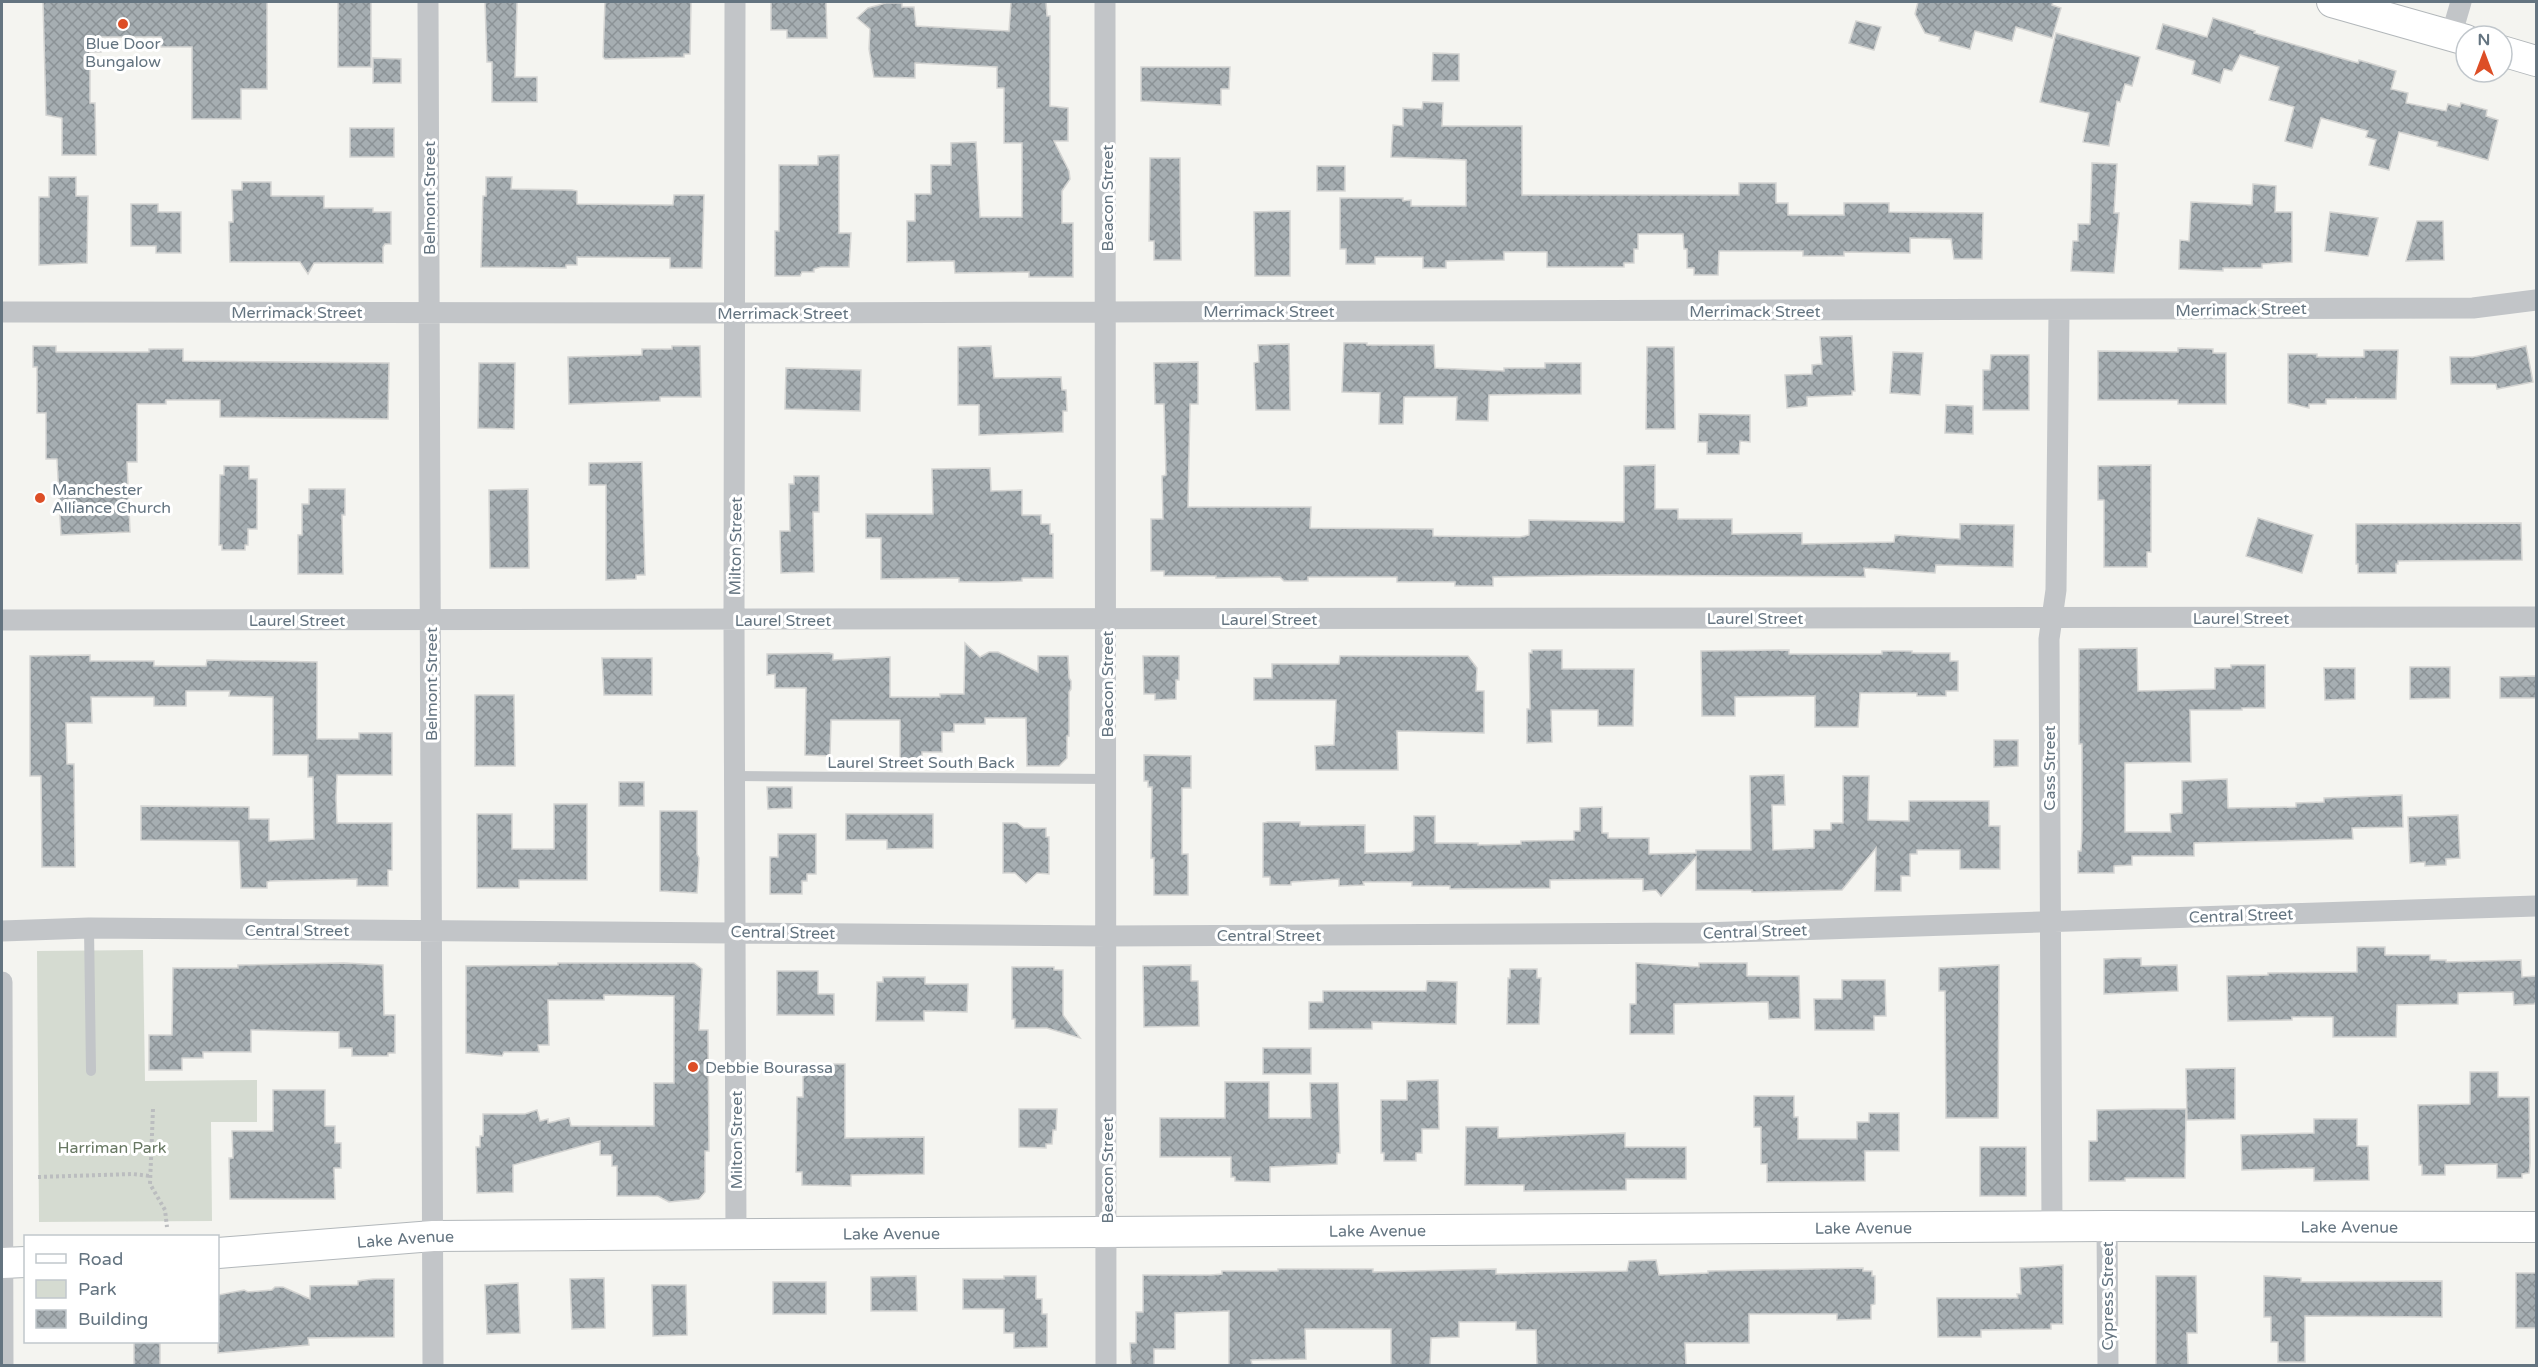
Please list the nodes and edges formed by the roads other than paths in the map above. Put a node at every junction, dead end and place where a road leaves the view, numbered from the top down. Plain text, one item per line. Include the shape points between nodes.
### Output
1 (428, 2) edge
2 (735, 2) edge
3 (1106, 2) edge
4 (2332, 2) edge
5 (2461, 2) edge
6 (2460, 24) edge
7 (2454, 37) edge
8 (2514, 55) edge
9 (2536, 61) edge
10 (2536, 300) edge
11 (1107, 311) junction
12 (2059, 311) junction
13 (2, 312) edge
14 (429, 313) junction
15 (735, 313) junction
16 (2536, 617) edge
17 (2052, 618) junction
18 (2, 620) edge
19 (430, 620) junction
20 (1107, 620) junction
21 (734, 621) junction
22 (736, 776) junction
23 (1107, 779) junction
24 (2536, 906) edge
25 (2049, 920) junction
26 (89, 928) junction
27 (431, 929) junction
28 (2, 931) edge
29 (735, 931) junction
30 (1107, 936) junction
31 (2, 982) edge
32 (91, 1071) dead end
33 (2, 1093) edge
34 (2107, 1226) junction
35 (2052, 1227) junction
36 (2536, 1227) edge
37 (1106, 1233) junction
38 (736, 1235) junction
39 (433, 1236) junction
40 (219, 1253) edge
41 (10, 1263) edge
42 (3, 1365) edge
43 (433, 1365) edge
44 (1106, 1365) edge
45 (2108, 1365) edge

1 - 14 street, Belmont Street
2 - 15 street, Milton Street
3 - 11 street, Beacon Street
4 - 7 street
5 - 6 street
8 - 9 street
10 - 12 street, Merrimack Street via 2473,308
11 - 12 street, Merrimack Street
11 - 15 street, Merrimack Street
11 - 20 street, Beacon Street
12 - 17 street, Cass Street via 2056,590
13 - 14 street, Merrimack Street
14 - 15 street, Merrimack Street
14 - 19 street, Belmont Street
15 - 21 street, Milton Street
16 - 17 street, Laurel Street
17 - 20 street, Laurel Street
17 - 25 street, Cass Street
18 - 19 street, Laurel Street
19 - 21 street, Laurel Street
19 - 27 street, Belmont Street
20 - 21 street, Laurel Street
20 - 23 street, Beacon Street
21 - 22 street, Milton Street
22 - 23 lane, Laurel Street South Back
22 - 29 street, Milton Street
23 - 30 street, Beacon Street
24 - 25 street, Central Street
25 - 30 street, Central Street via 1701,933
25 - 35 street, Cass Street
26 - 27 street, Central Street
26 - 28 street, Central Street
26 - 32 lane
27 - 29 street, Central Street
27 - 39 street, Belmont Street
29 - 30 street, Central Street
29 - 38 street, Milton Street
30 - 37 street, Beacon Street
31 - 33 street
33 - 41 street
34 - 35 street, Lake Avenue
34 - 36 street, Lake Avenue
34 - 45 street, Cypress Street
35 - 37 street, Lake Avenue
37 - 38 street, Lake Avenue
37 - 44 street, Beacon Street
38 - 39 street, Lake Avenue
39 - 40 street, Lake Avenue
39 - 43 street, Belmont Street
41 - 42 street

